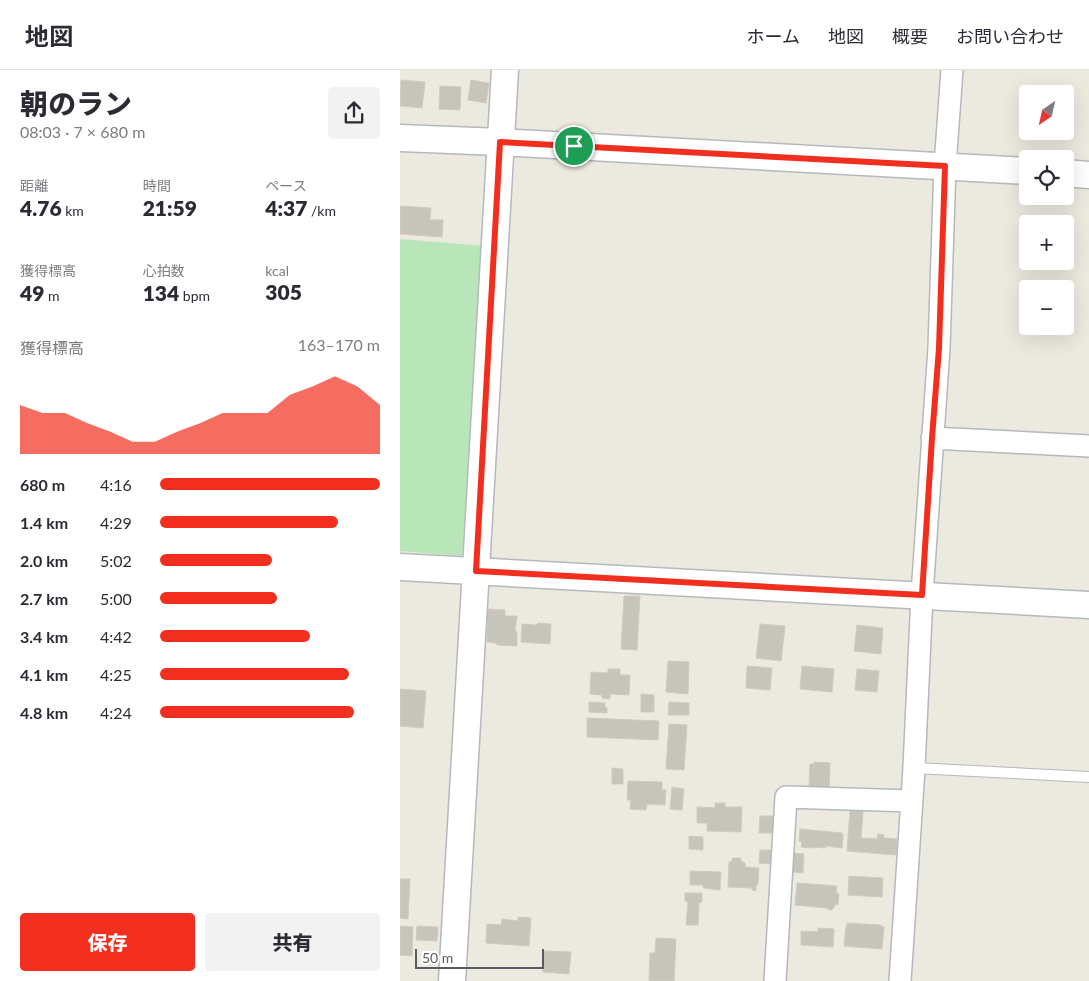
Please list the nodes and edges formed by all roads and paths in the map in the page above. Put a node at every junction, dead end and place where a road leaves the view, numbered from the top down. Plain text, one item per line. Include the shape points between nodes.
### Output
1 (505, 70) edge
2 (952, 70) edge
3 (400, 138) edge
4 (500, 142) junction
5 (945, 166) junction
6 (1019, 170) edge
7 (1074, 174) edge
8 (1089, 175) edge
9 (932, 438) junction
10 (1089, 446) edge
11 (400, 566) edge
12 (476, 571) junction
13 (922, 595) junction
14 (1089, 604) edge
15 (914, 768) junction
16 (1089, 777) edge
17 (911, 801) junction
18 (452, 981) edge
19 (774, 981) edge
20 (900, 981) edge

1 - 4 street
2 - 5 street
3 - 4 street
4 - 5 street
4 - 12 street
5 - 6 street
5 - 9 street via 939,348
7 - 8 street
9 - 10 street
9 - 13 street
11 - 12 street
12 - 13 street
12 - 18 street
13 - 14 street
13 - 15 street
15 - 16 lane
15 - 17 street
17 - 19 street via 786,797
17 - 20 street

